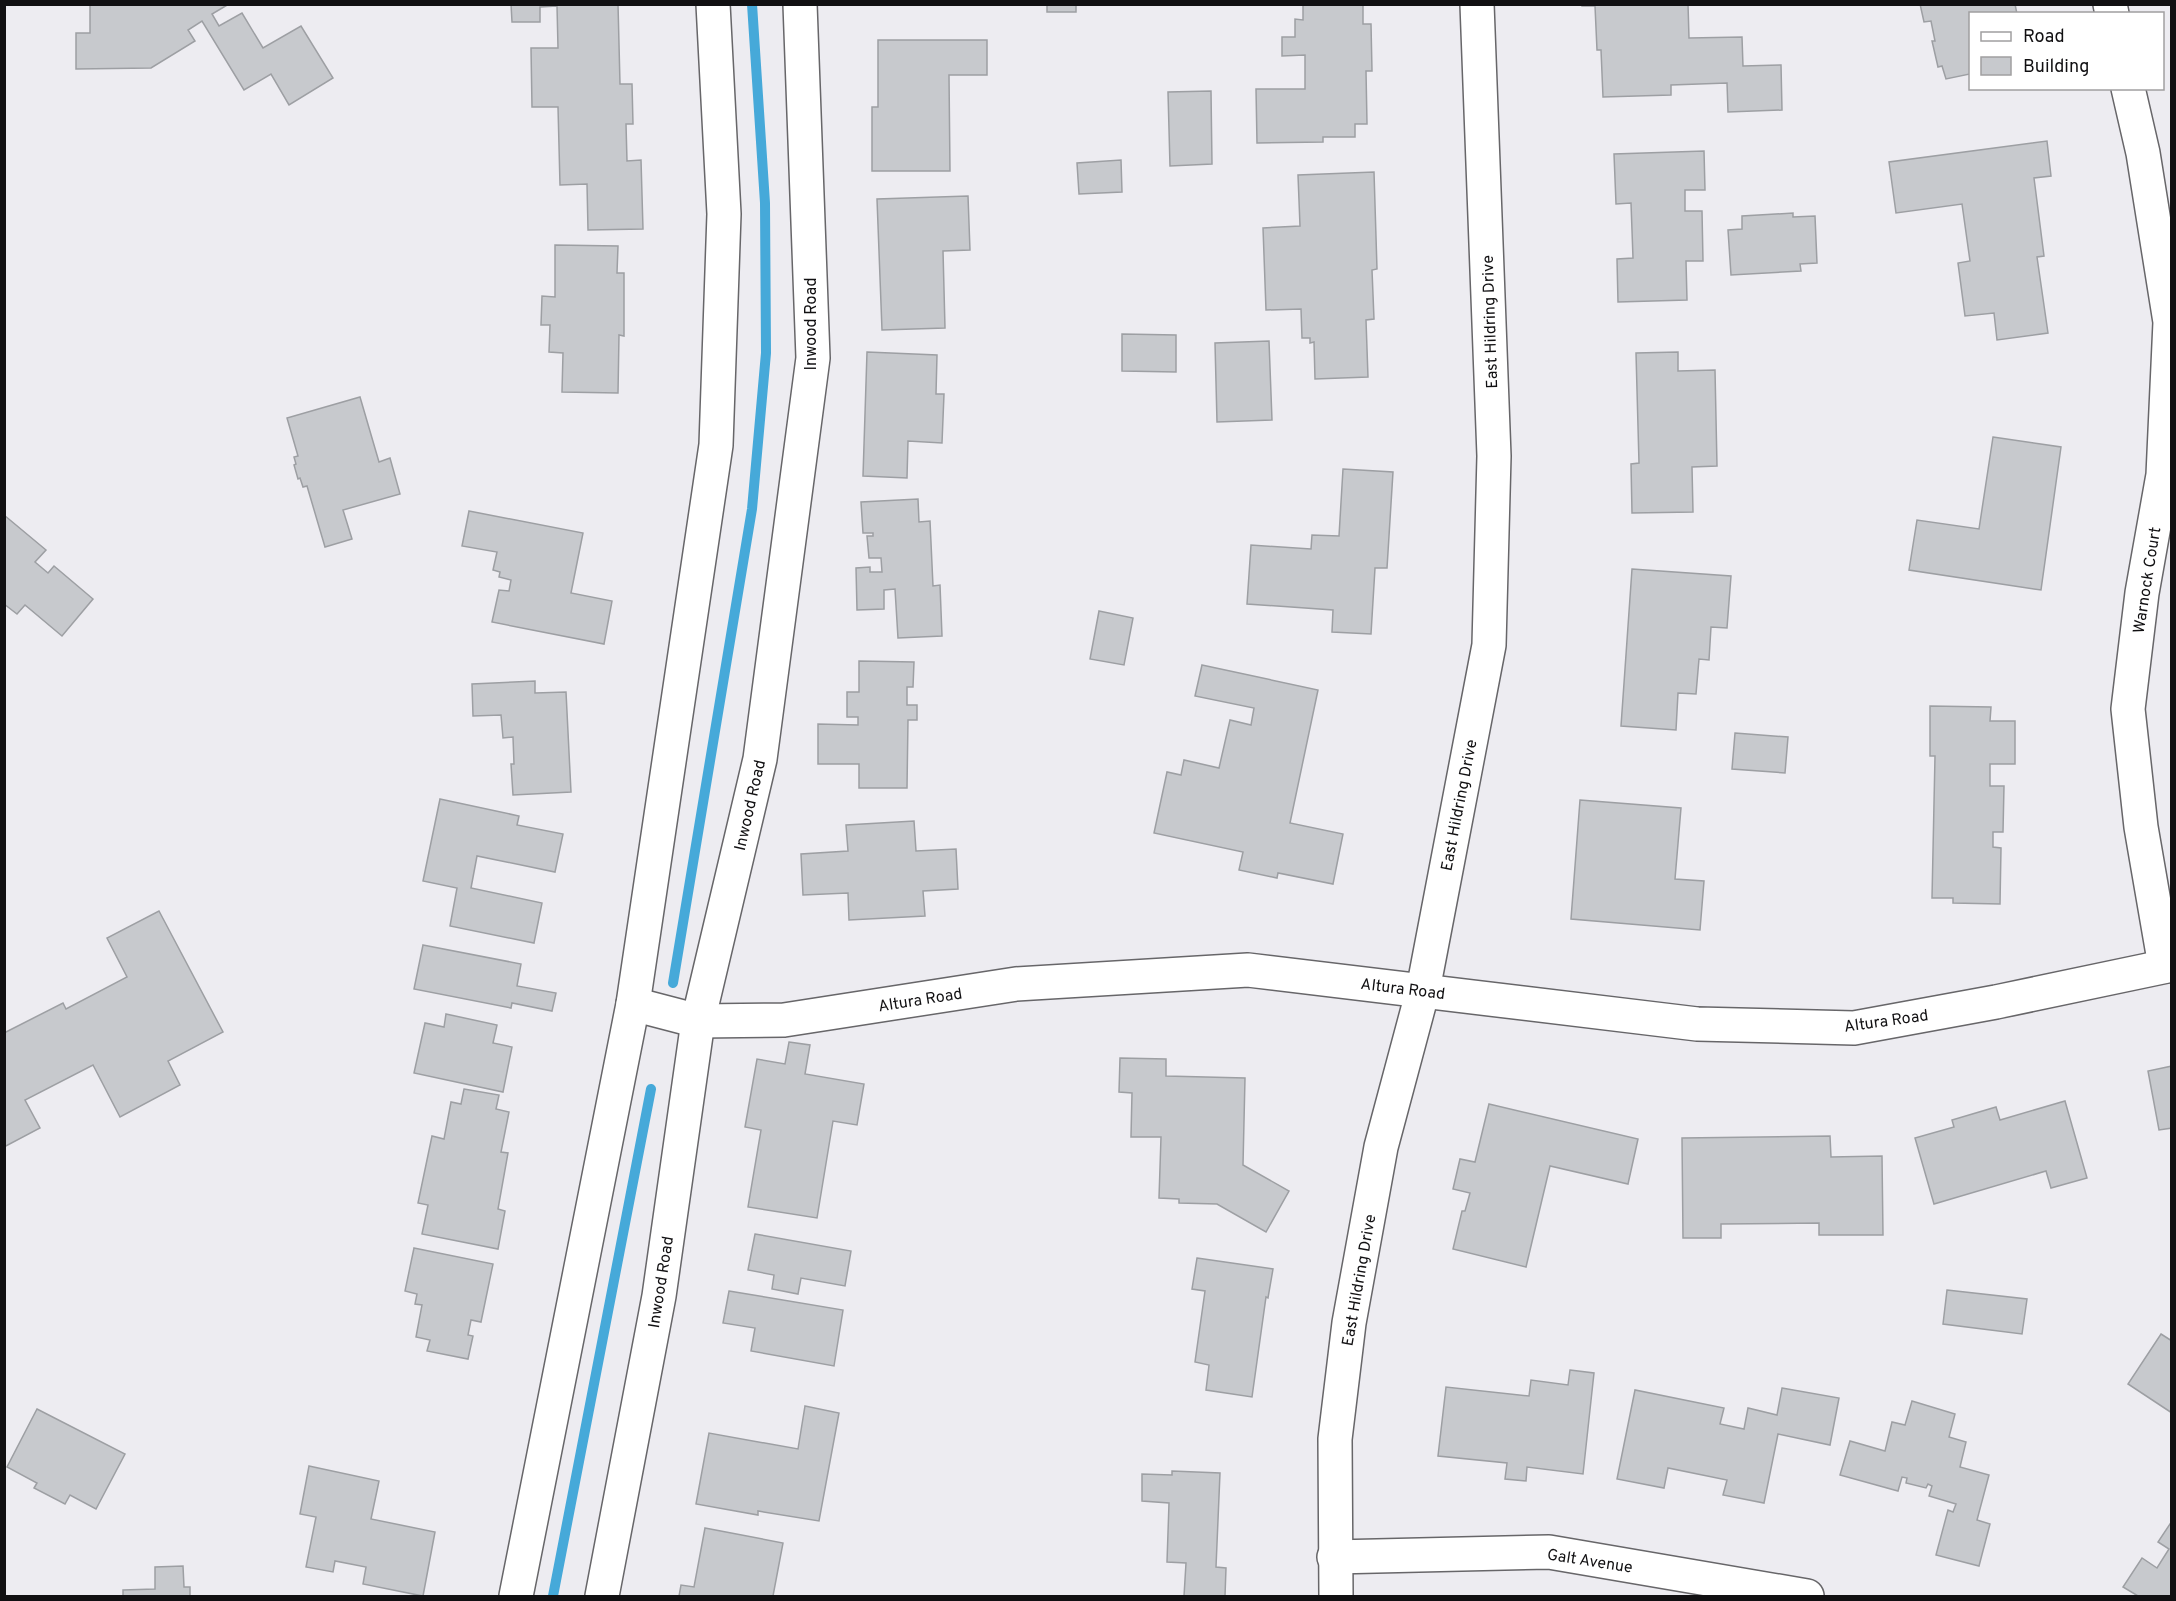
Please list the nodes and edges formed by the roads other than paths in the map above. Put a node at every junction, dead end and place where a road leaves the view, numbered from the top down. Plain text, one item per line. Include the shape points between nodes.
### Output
1 (713, 4) edge
2 (800, 4) edge
3 (1477, 4) edge
4 (2128, 90) edge
5 (2168, 965) edge
6 (1423, 990) junction
7 (633, 1004) junction
8 (698, 1021) junction
9 (1334, 1557) junction
10 (516, 1596) edge
11 (602, 1596) edge
12 (1335, 1596) edge
13 (1807, 1596) edge

1 - 7 street via 724,214 716,445
2 - 8 street, Inwood Road via 813,358 760,759
3 - 6 street, East Hildring Drive via 1494,456 1489,645
4 - 5 street, Warnock Court via 2143,153 2170,322 2163,475 2142,593 2128,709 2141,827
5 - 6 street, Altura Road via 1854,1028 1697,1024
6 - 8 street, Altura Road via 1248,970 1016,984 784,1020
6 - 9 street, East Hildring Drive via 1381,1147 1349,1323 1335,1439
7 - 8 street, Altura Road
7 - 10 street
8 - 11 street, Inwood Road via 659,1296
9 - 12 street, East Hildring Drive
9 - 13 street, Galt Avenue via 1549,1552

